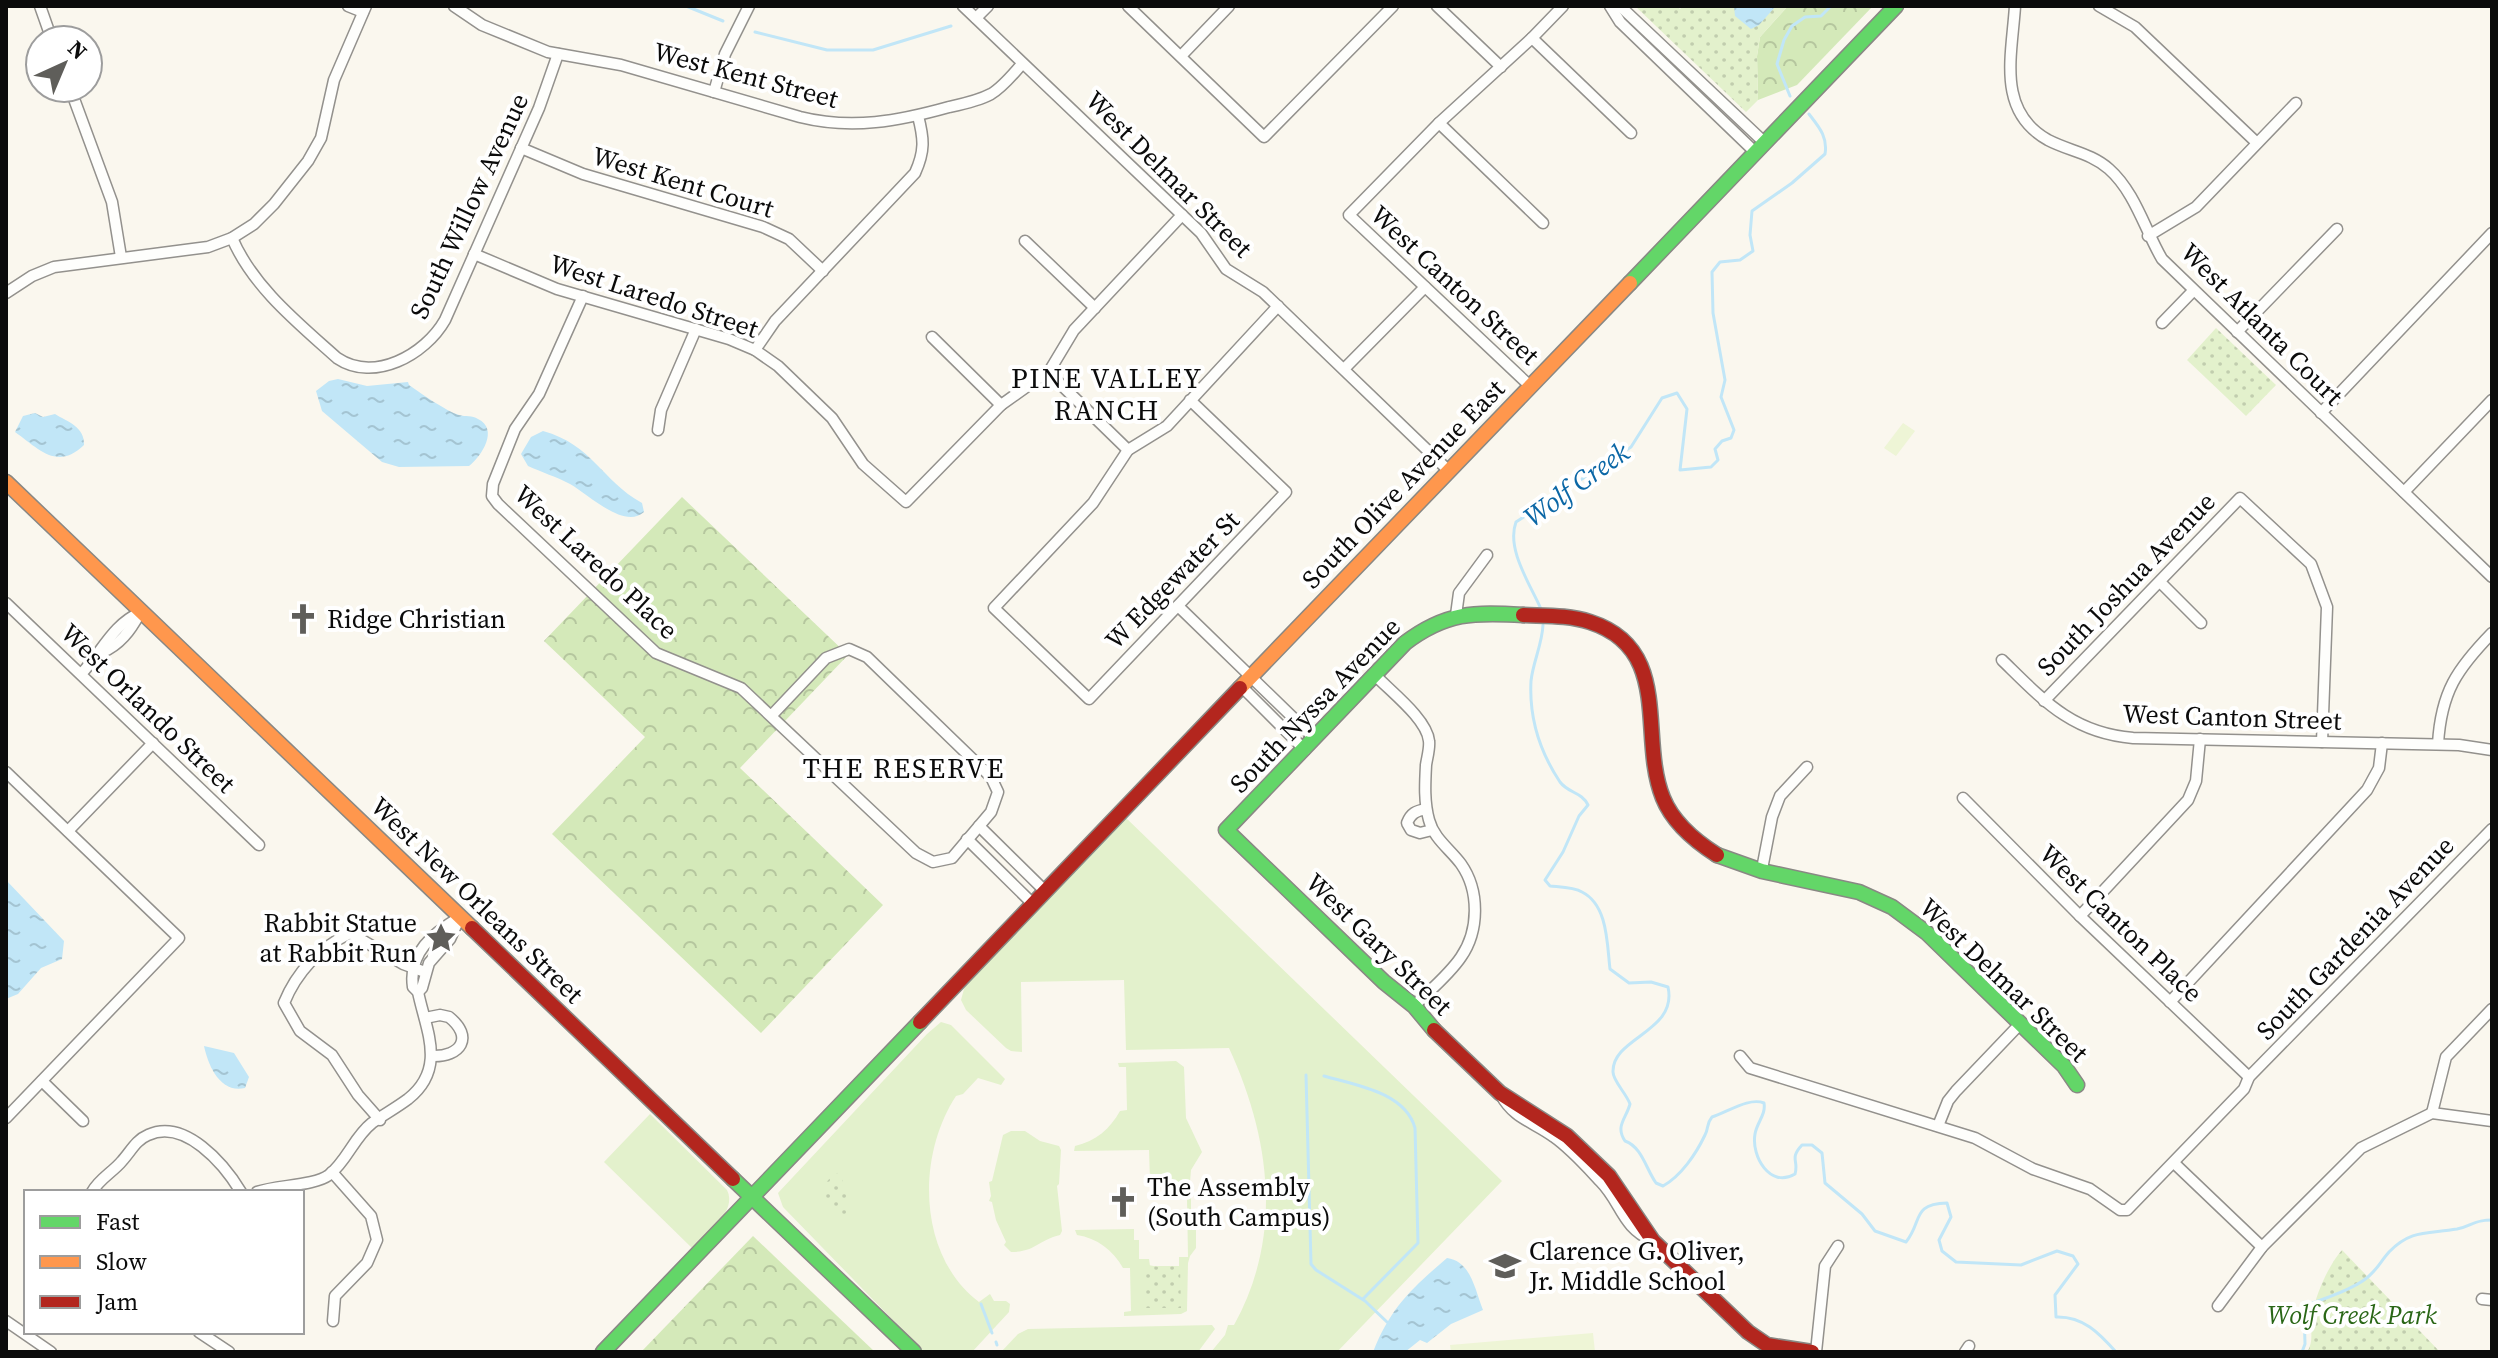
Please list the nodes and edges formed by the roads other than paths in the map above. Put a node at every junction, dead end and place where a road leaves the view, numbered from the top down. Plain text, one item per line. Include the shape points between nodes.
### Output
1 (348, 6) edge
2 (454, 6) edge
3 (749, 6) edge
4 (963, 6) edge
5 (988, 6) edge
6 (1128, 6) edge
7 (1229, 6) edge
8 (1393, 6) edge
9 (1437, 6) edge
10 (1563, 6) edge
11 (1610, 6) edge
12 (1620, 6) edge
13 (1896, 6) edge
14 (2015, 6) edge
15 (2099, 6) edge
16 (364, 9) edge
17 (976, 18) junction
18 (1532, 38) junction
19 (558, 54) junction
20 (1181, 56) junction
21 (1022, 64) junction
22 (1501, 67) junction
23 (714, 92) junction
24 (2296, 103) dead end
25 (76, 104) edge
26 (918, 116) junction
27 (1439, 123) junction
28 (1631, 133) dead end
29 (2257, 143) junction
30 (1760, 147) junction
31 (521, 148) junction
32 (1182, 215) junction
33 (1543, 223) dead end
34 (2337, 229) dead end
35 (2492, 233) edge
36 (2148, 236) junction
37 (232, 238) junction
38 (1025, 241) dead end
39 (474, 254) junction
40 (121, 257) junction
41 (823, 271) junction
42 (1425, 287) junction
43 (2193, 291) junction
44 (6, 293) edge
45 (583, 296) junction
46 (1278, 306) junction
47 (1095, 308) junction
48 (2162, 323) dead end
49 (696, 329) junction
50 (2237, 332) junction
51 (932, 337) dead end
52 (755, 350) junction
53 (1344, 369) junction
54 (1048, 372) junction
55 (1530, 386) junction
56 (1190, 400) junction
57 (2492, 400) edge
58 (1001, 405) junction
59 (2321, 413) junction
60 (658, 430) dead end
61 (1128, 450) junction
62 (1449, 471) junction
63 (6, 482) edge
64 (2404, 492) junction
65 (1487, 555) dead end
66 (2490, 571) edge
67 (2160, 582) junction
68 (6, 603) edge
69 (1178, 606) junction
70 (141, 612) junction
71 (1489, 612) joint
72 (1456, 615) junction
73 (2201, 623) dead end
74 (2492, 633) edge
75 (2002, 660) dead end
76 (81, 674) junction
77 (1375, 675) junction
78 (1247, 682) junction
79 (2044, 701) junction
80 (772, 715) junction
81 (2200, 739) junction
82 (2322, 742) junction
83 (153, 743) junction
84 (2382, 743) junction
85 (1310, 744) junction
86 (2438, 744) junction
87 (2492, 750) edge
88 (1807, 767) dead end
89 (6, 772) edge
90 (1963, 798) dead end
91 (1427, 814) junction
92 (979, 826) junction
93 (2492, 829) edge
94 (1226, 830) joint
95 (1432, 830) junction
96 (68, 831) junction
97 (967, 839) junction
98 (259, 845) dead end
99 (1762, 869) junction
100 (1046, 892) junction
101 (1034, 905) junction
102 (2080, 916) junction
103 (460, 917) junction
104 (430, 939) junction
105 (440, 949) junction
106 (412, 967) junction
107 (425, 972) junction
108 (418, 992) junction
109 (2170, 1002) junction
110 (1414, 1006) junction
111 (2492, 1009) edge
112 (425, 1018) junction
113 (2020, 1024) junction
114 (432, 1056) junction
115 (1740, 1056) dead end
116 (2249, 1077) junction
117 (42, 1081) junction
118 (2077, 1085) dead end
119 (2432, 1113) junction
120 (6, 1118) edge
121 (380, 1120) junction
122 (83, 1121) dead end
123 (2492, 1121) edge
124 (1938, 1126) junction
125 (2174, 1163) junction
126 (332, 1172) junction
127 (93, 1190) edge
128 (240, 1190) edge
129 (266, 1190) edge
130 (753, 1197) junction
131 (1838, 1246) dead end
132 (2262, 1247) junction
133 (2218, 1306) dead end
134 (6, 1321) edge
135 (333, 1321) dead end
136 (24, 1333) edge
137 (25, 1334) edge
138 (202, 1334) edge
139 (51, 1352) edge
140 (229, 1352) edge
141 (603, 1352) edge
142 (914, 1352) edge
143 (1814, 1352) edge

1 - 16 street
2 - 19 street, West Kent Street via 482,25
3 - 23 street via 725,54
4 - 17 street, West Delmar Street
5 - 17 street
6 - 20 street
7 - 20 street
8 - 20 street via 1264,137
9 - 22 street
10 - 18 street
11 - 30 street via 1620,22
12 - 30 street
13 - 30 street, South Olive Avenue East
14 - 36 street, West Atlanta Court via 2010,81 2019,111 2044,137 2093,157 2110,171 2130,197
15 - 29 street via 2135,27
16 - 37 street via 334,80 317,145 266,213
17 - 21 street, West Delmar Street
18 - 22 street
18 - 28 street
19 - 23 street, West Kent Street via 621,65
19 - 31 street, South Willow Avenue
21 - 26 street, West Kent Street via 990,94
21 - 32 street, West Delmar Street
22 - 27 street
23 - 26 street, West Kent Street via 830,123 870,124
24 - 29 street
25 - 40 street via 112,202
26 - 41 street via 924,143 915,173
27 - 33 street
27 - 42 street, West Canton Street via 1349,215
29 - 36 street via 2196,207
30 - 55 street, South Olive Avenue East
31 - 39 street, South Willow Avenue
31 - 41 street, West Kent Court via 583,174 763,227 789,239
32 - 46 street, West Delmar Street via 1226,269
32 - 47 street
34 - 50 street
35 - 59 street
36 - 43 street, West Atlanta Court
37 - 39 street, South Willow Avenue via 255,279 330,351 365,369 385,366 438,332
37 - 40 street via 195,249
38 - 47 street
39 - 45 street, West Laredo Street
40 - 44 street via 54,267
41 - 52 street
42 - 53 street
42 - 55 street, West Canton Street
43 - 48 street
43 - 50 street, West Atlanta Court
45 - 49 street, West Laredo Street
45 - 80 street, West Laredo Place via 539,394 515,429 492,496 656,653 741,688
46 - 53 street, West Delmar Street
46 - 56 street
47 - 54 street
49 - 52 street, West Laredo Street
49 - 60 street via 661,410
50 - 59 street, West Atlanta Court
51 - 58 street
52 - 58 street, West Laredo Street via 832,418 863,464 906,502
53 - 62 street, West Delmar Street
54 - 58 street
54 - 61 street
55 - 62 street, South Olive Avenue East
56 - 61 street via 1167,426
56 - 69 street, W Edgewater St via 1286,492
57 - 64 street
59 - 64 street, West Atlanta Court
61 - 69 street, W Edgewater St via 1093,503 994,608 1089,699
62 - 78 street, South Olive Avenue East
63 - 70 street, West New Orleans Street
64 - 66 street, West Atlanta Court
65 - 72 street via 1459,593
67 - 73 street
67 - 79 street, South Joshua Avenue
67 - 82 street, South Joshua Avenue via 2240,498 2311,564 2327,607
68 - 76 street, West Orlando Street
69 - 78 street
70 - 76 street via 114,630
70 - 103 street, West New Orleans Street
71 - 72 street, South Nyssa Avenue
71 - 99 street, West Delmar Street via 1578,619 1624,641 1647,680 1660,790 1674,818 1713,853
72 - 77 street, South Nyssa Avenue via 1424,628
74 - 86 street via 2452,681 2441,712
75 - 79 street, West Canton Street
76 - 83 street, West Orlando Street
77 - 85 street, South Nyssa Avenue
77 - 91 street via 1421,722 1429,739
78 - 85 street
78 - 100 street, South Olive Avenue East
79 - 81 street, West Canton Street via 2097,732
80 - 92 street via 826,658 849,649 867,657 991,777 998,792
80 - 97 street, West Laredo Place via 916,853 933,862 952,858
81 - 82 street, West Canton Street
81 - 102 street via 2196,781 2188,800
82 - 84 street, West Canton Street
83 - 96 street
83 - 98 street, West Orlando Street
84 - 86 street, West Canton Street
84 - 109 street via 2379,768 2367,790
85 - 94 street, South Nyssa Avenue
86 - 87 street, West Canton Street
88 - 99 street via 1780,796
89 - 96 street
90 - 102 street, West Canton Place
91 - 95 street
91 - 95 street via 1417,811 1407,823 1420,833
92 - 97 street
92 - 100 street
93 - 116 street, South Gardenia Avenue
94 - 110 street, West Gary Street
95 - 110 street via 1462,865 1476,910 1461,957
96 - 117 street via 179,938
97 - 101 street
99 - 113 street, West Delmar Street via 1839,885 1883,902 1930,936
100 - 101 street, South Olive Avenue East
101 - 130 street, South Olive Avenue East
102 - 109 street, West Canton Place
103 - 104 street
103 - 105 street
103 - 130 street, West New Orleans Street
104 - 105 street
104 - 106 street
105 - 107 street
106 - 107 street
106 - 108 street
106 - 121 street via 350,933 297,976 284,1003 300,1031 332,1055
107 - 108 street
108 - 112 street
109 - 116 street, West Canton Place
110 - 143 street, West Gary Street via 1500,1093 1550,1123 1609,1176 1653,1241 1758,1340
111 - 119 street via 2446,1057
112 - 114 street
112 - 114 street via 445,1015 462,1033 457,1050
113 - 118 street, West Delmar Street
113 - 124 street via 1956,1091
114 - 121 street via 416,1092
115 - 124 street via 1750,1068
116 - 125 street, South Gardenia Avenue via 2244,1089
117 - 120 street
117 - 122 street
119 - 123 street
119 - 132 street via 2361,1148
121 - 126 street
124 - 125 street, South Gardenia Avenue via 2090,1189 2120,1210 2134,1205
125 - 132 street
126 - 129 street
126 - 135 street via 371,1216 377,1240 367,1263 335,1296
127 - 128 street via 136,1143 159,1131 195,1141
130 - 141 street, South Olive Avenue East
130 - 142 street, West New Orleans Street
131 - 143 street via 1825,1266
132 - 133 street
134 - 136 street
137 - 139 street
138 - 140 street

